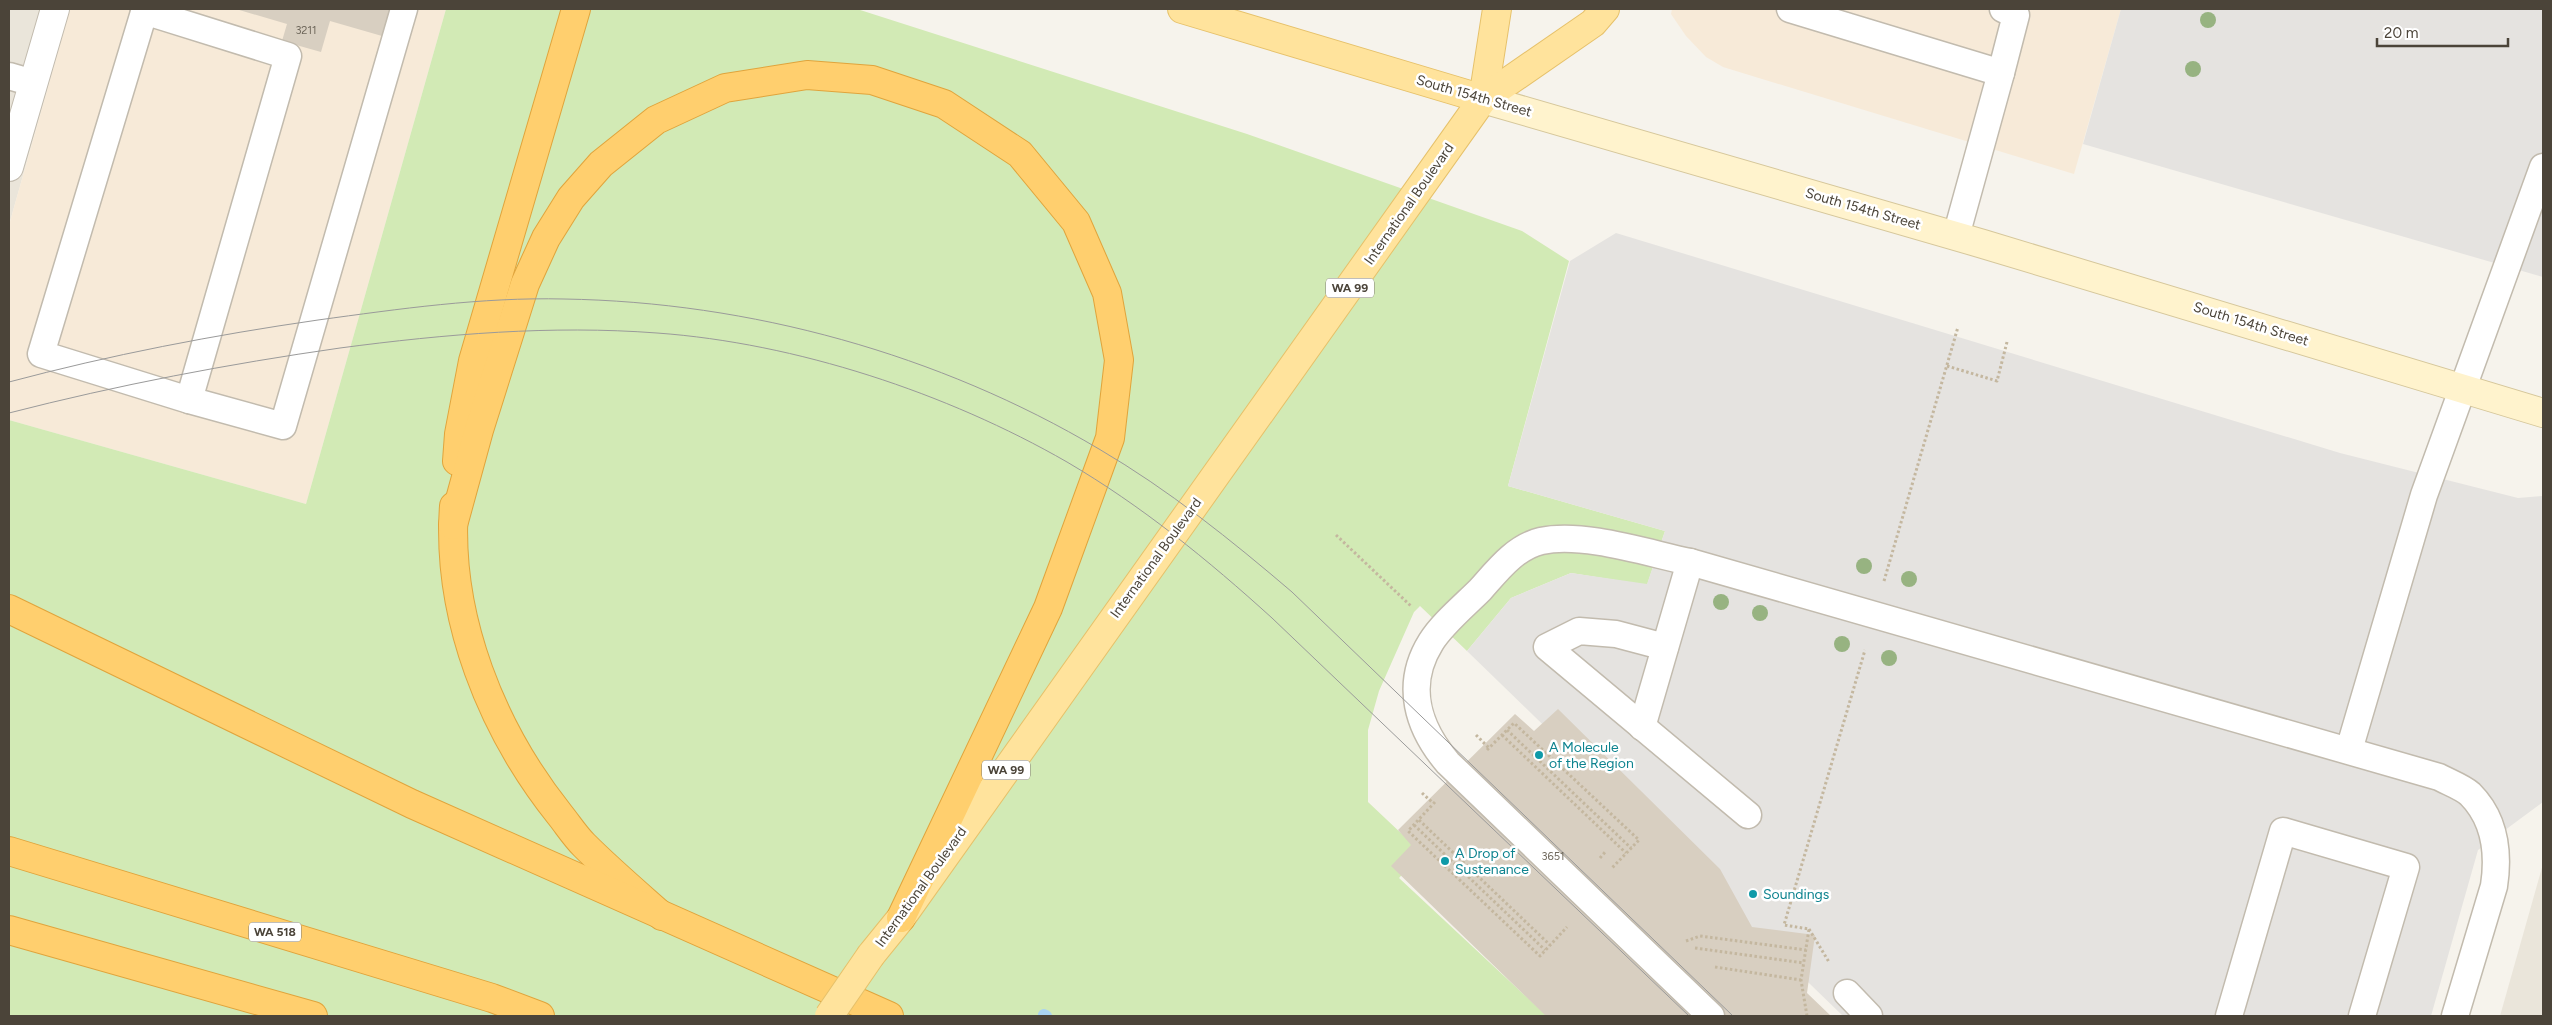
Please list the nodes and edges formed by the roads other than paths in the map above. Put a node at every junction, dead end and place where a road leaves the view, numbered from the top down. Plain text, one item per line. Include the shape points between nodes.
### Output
1 (55, 9) edge
2 (404, 9) edge
3 (576, 9) edge
4 (1182, 9) edge
5 (1497, 9) edge
6 (1605, 9) edge
7 (1790, 9) edge
8 (2004, 9) edge
9 (145, 10) edge
10 (2001, 74) junction
11 (21, 79) edge
12 (1483, 99) junction
13 (9, 167) edge
14 (2543, 167) edge
15 (1956, 236) junction
16 (2461, 388) junction
17 (189, 400) junction
18 (2543, 413) edge
19 (453, 526) junction
20 (1690, 562) junction
21 (9, 609) edge
22 (1665, 647) junction
23 (1642, 727) junction
24 (2349, 750) junction
25 (1748, 814) dead end
26 (9, 851) edge
27 (662, 916) junction
28 (901, 918) junction
29 (9, 930) edge
30 (1847, 992) dead end
31 (313, 1016) edge
32 (540, 1016) edge
33 (828, 1016) edge
34 (889, 1016) edge
35 (1711, 1016) edge
36 (1869, 1016) edge
37 (2229, 1016) edge
38 (2362, 1016) edge
39 (2455, 1016) edge

1 - 11 street
2 - 17 lane via 283,426
3 - 19 highway via 473,361 459,434
4 - 12 main road, South 154th Street
5 - 12 main road, International Boulevard
6 - 12 main road, International Boulevard via 1593,23
7 - 10 lane
8 - 10 lane via 2016,15
9 - 17 lane via 288,56
9 - 17 lane via 41,354
10 - 15 lane
11 - 13 street
12 - 15 street, South 154th Street
12 - 28 main road, International Boulevard / WA 99
14 - 16 lane
15 - 16 street, South 154th Street
16 - 18 street, South 154th Street
16 - 24 lane via 2424,495
19 - 27 highway via 458,587 471,648 495,714 535,784 583,844
19 - 28 highway via 526,284 546,238 571,198 600,164 656,120 725,88 807,75 872,80 944,104 1020,154 1076,222 1107,293 1118,360 1110,438 1048,608
20 - 22 lane
20 - 24 lane
20 - 35 lane via 1563,537 1539,542 1517,552 1431,641 1417,683 1418,706 1423,727 1448,763
21 - 27 highway via 412,804
22 - 23 lane
22 - 23 lane via 1616,634 1579,631 1547,647
23 - 25 lane
24 - 39 lane via 2439,777 2469,793 2490,826 2496,846 2494,886
26 - 32 highway, WA 518 via 492,998
27 - 34 highway
28 - 33 main road, International Boulevard / WA 99, bridge
29 - 31 highway
30 - 36 lane
37 - 38 lane via 2283,830 2406,866

